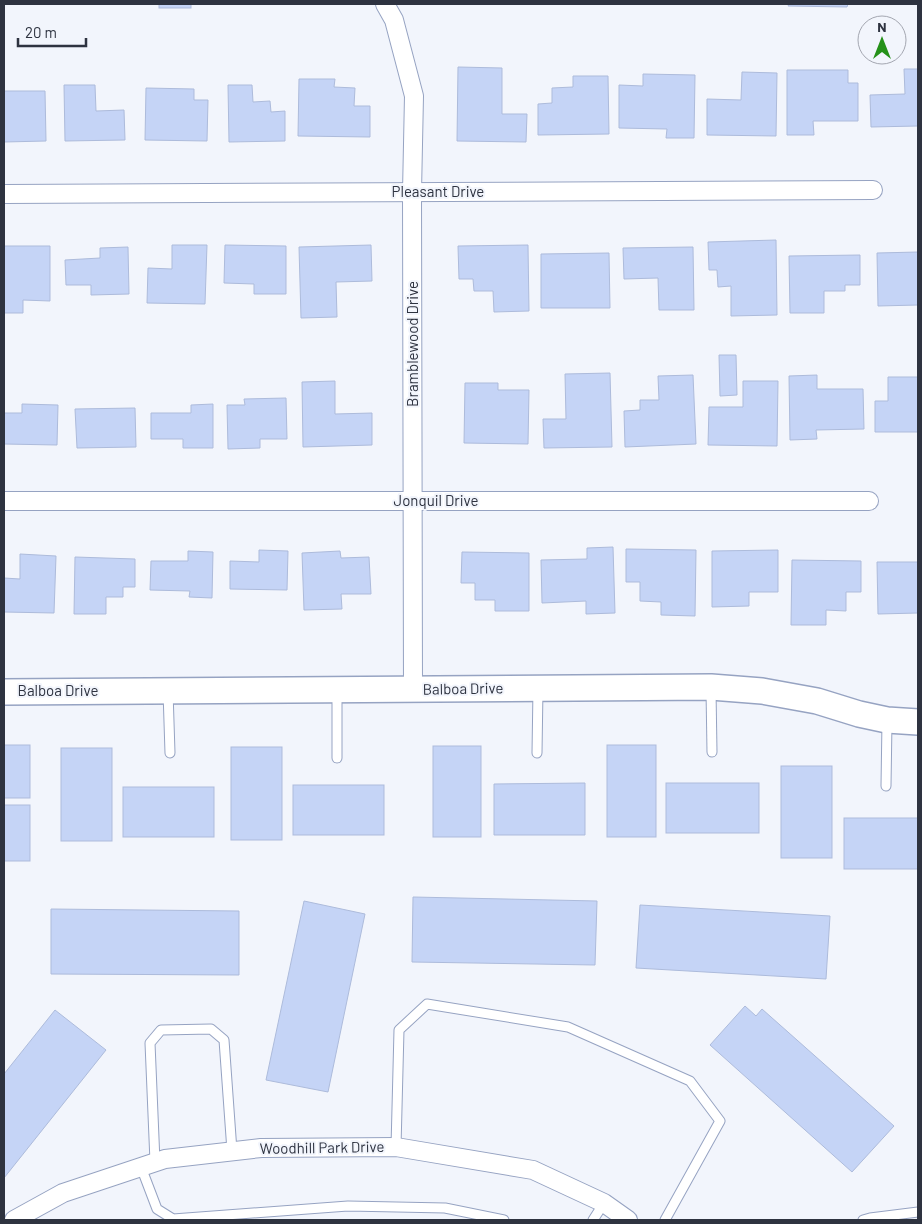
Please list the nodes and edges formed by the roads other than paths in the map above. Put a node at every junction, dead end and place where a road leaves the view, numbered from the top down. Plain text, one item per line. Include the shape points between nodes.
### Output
1 (385, 4) edge
2 (873, 190) dead end
3 (412, 192) junction
4 (4, 194) edge
5 (4, 501) edge
6 (414, 501) junction
7 (868, 501) dead end
8 (711, 687) junction
9 (538, 689) junction
10 (337, 690) junction
11 (413, 690) junction
12 (168, 691) junction
13 (4, 692) edge
14 (887, 720) junction
15 (918, 722) edge
16 (712, 752) dead end
17 (170, 753) dead end
18 (537, 753) dead end
19 (337, 758) dead end
20 (886, 786) dead end
21 (396, 1147) junction
22 (232, 1151) junction
23 (148, 1165) junction
24 (604, 1203) junction
25 (918, 1212) edge
26 (14, 1220) edge
27 (504, 1220) edge
28 (593, 1220) edge
29 (628, 1220) edge
30 (665, 1220) edge
31 (863, 1220) edge

1 - 3 street, Bramblewood Drive via 394,20 414,96
2 - 3 street, Pleasant Drive
3 - 4 street, Pleasant Drive
3 - 6 street, Bramblewood Drive
5 - 6 street, Jonquil Drive
6 - 7 street, Jonquil Drive
6 - 11 street, Bramblewood Drive
8 - 9 street, Balboa Drive
8 - 14 street, Balboa Drive via 771,692
8 - 16 lane
9 - 11 street, Balboa Drive
9 - 18 lane
10 - 11 street, Balboa Drive
10 - 12 street, Balboa Drive
10 - 19 lane
12 - 13 street, Balboa Drive
12 - 17 lane
14 - 15 street, Balboa Drive
14 - 20 lane
21 - 22 street, Woodhill Park Drive
21 - 24 street, Woodhill Park Drive via 533,1170
21 - 30 lane via 399,1030 427,1004 568,1027 690,1081 720,1121
22 - 23 street, Woodhill Park Drive via 165,1159
22 - 23 lane via 224,1040 210,1029 162,1030 150,1043
23 - 26 street, Woodhill Park Drive via 63,1193
23 - 27 lane via 158,1209 173,1219 348,1206 445,1208
24 - 28 lane
24 - 29 street, Woodhill Park Drive
25 - 31 lane

